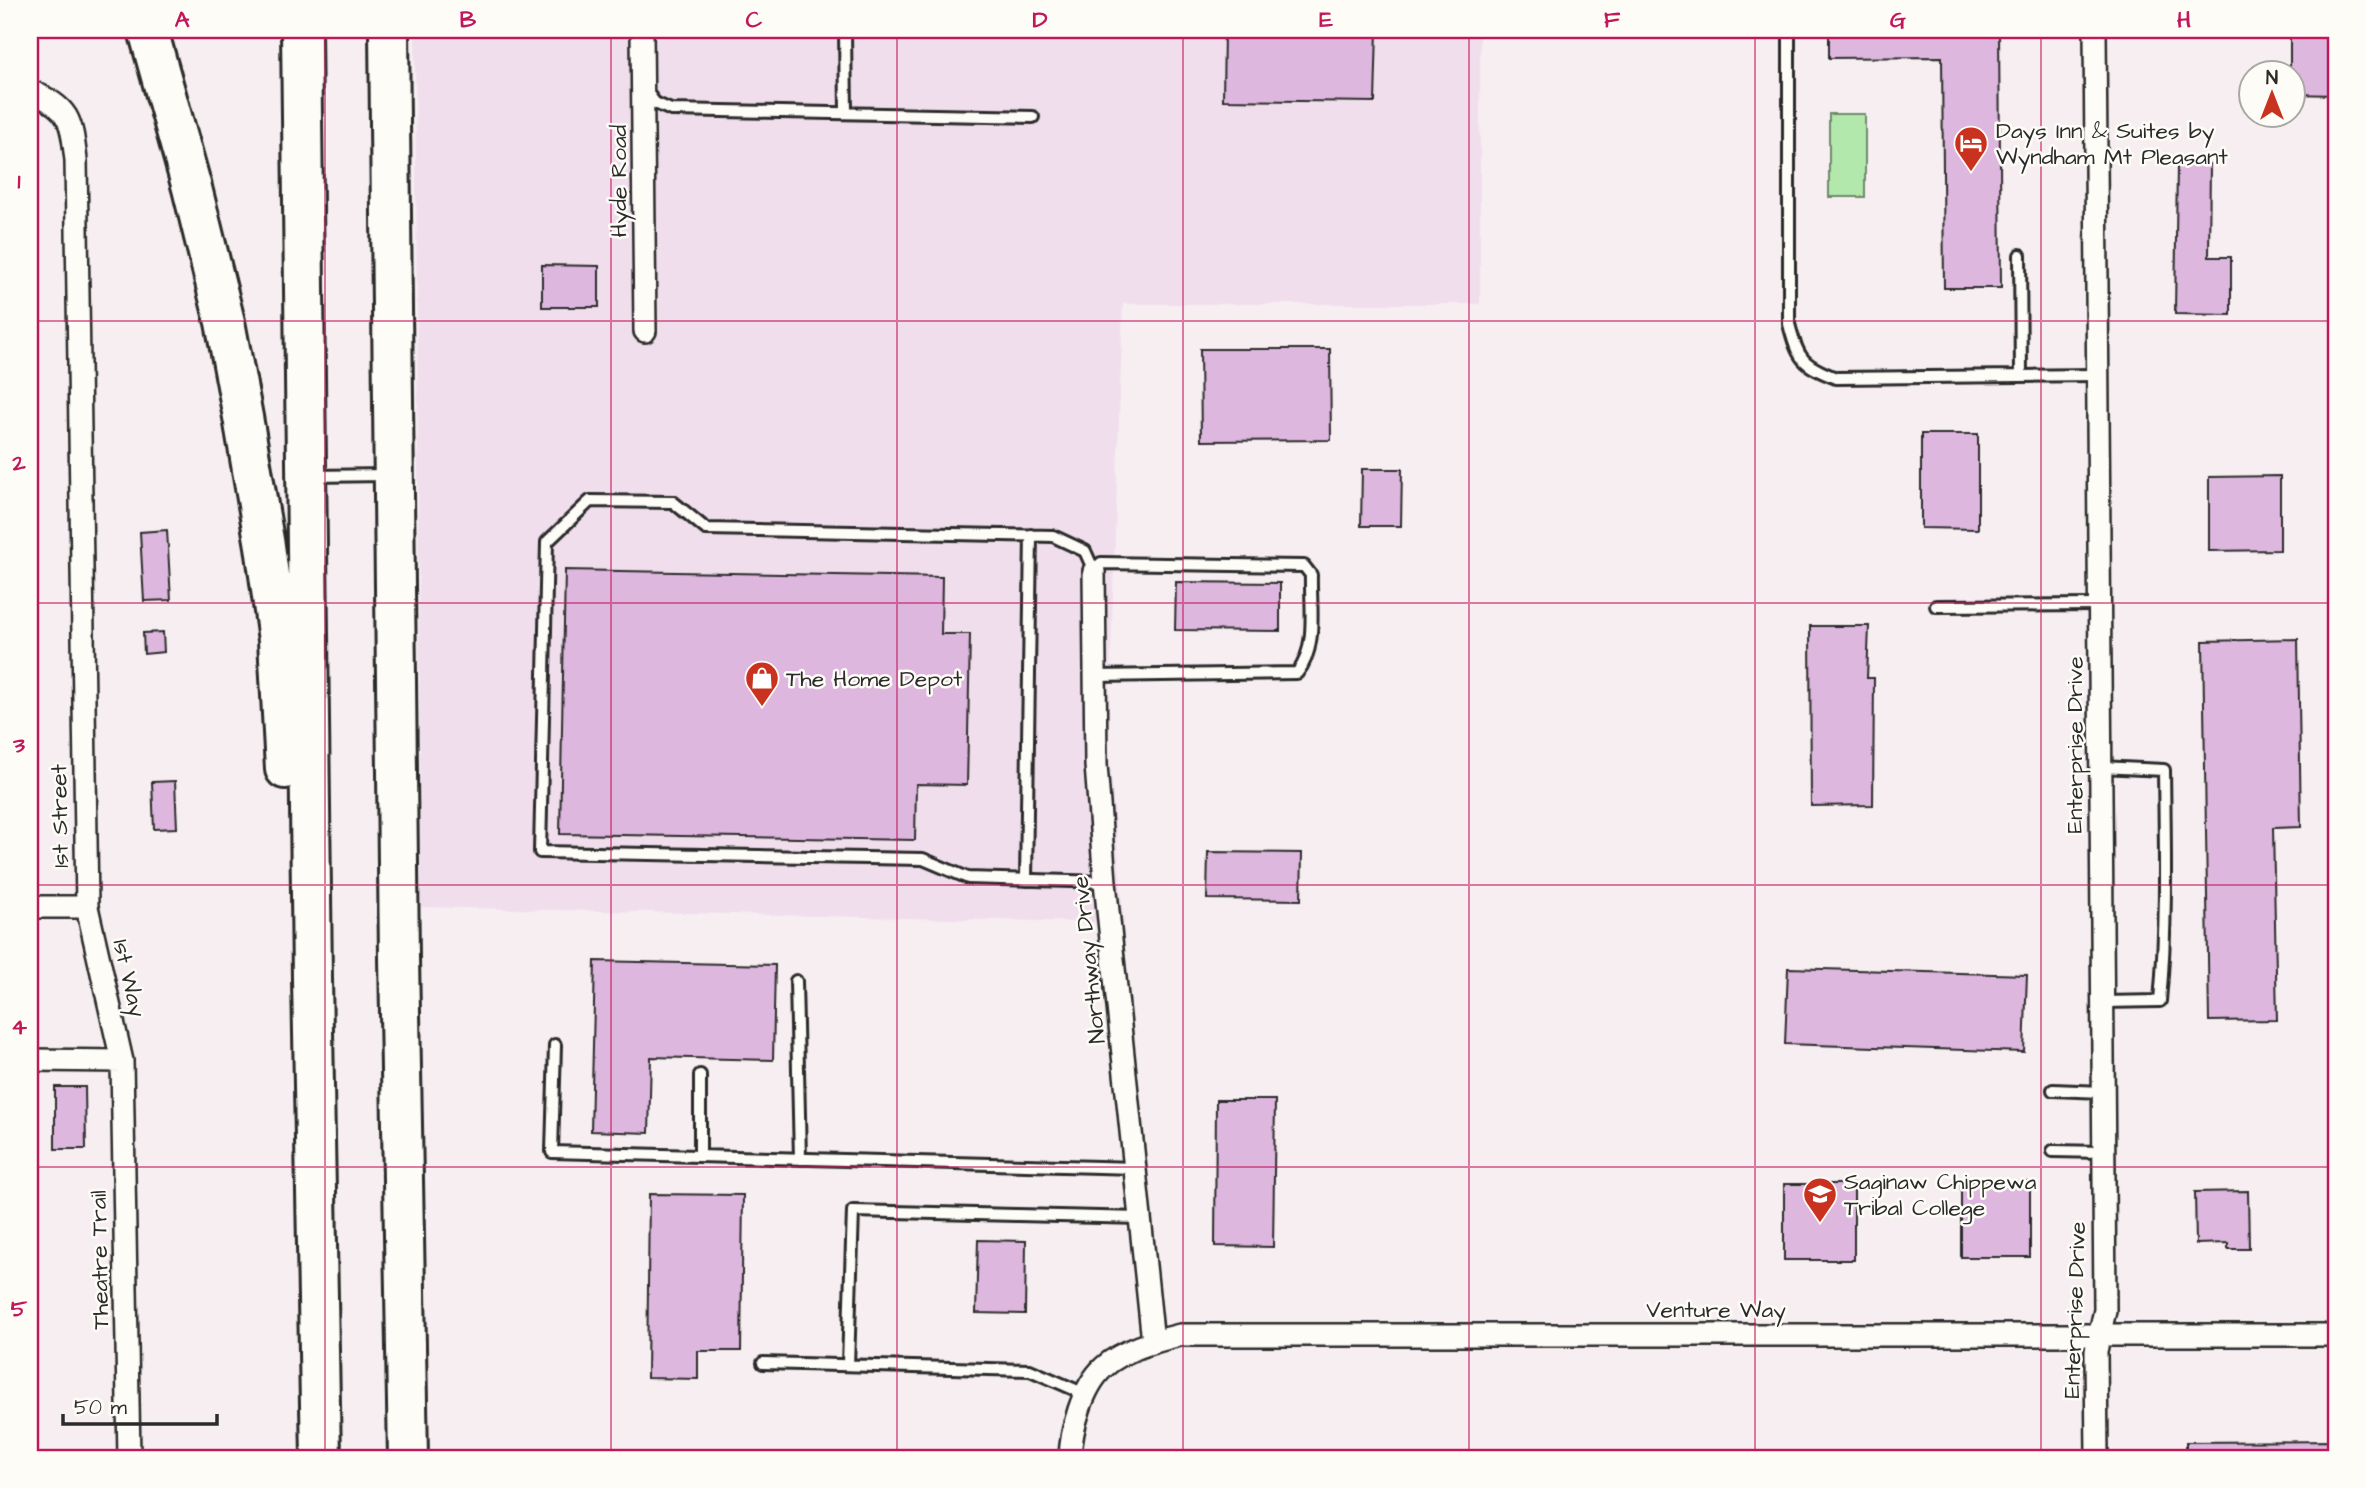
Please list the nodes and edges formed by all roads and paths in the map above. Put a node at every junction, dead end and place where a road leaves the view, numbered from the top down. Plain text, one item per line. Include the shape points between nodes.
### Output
1 (148, 30) edge
2 (301, 30) edge
3 (389, 30) edge
4 (642, 30) edge
5 (845, 30) edge
6 (1789, 30) edge
7 (2095, 30) edge
8 (643, 88) junction
9 (30, 91) edge
10 (846, 113) junction
11 (1033, 117) dead end
12 (2020, 255) dead end
13 (645, 331) dead end
14 (2097, 375) junction
15 (2021, 376) junction
16 (394, 475) junction
17 (306, 476) junction
18 (1031, 535) junction
19 (1094, 571) junction
20 (2099, 605) junction
21 (1936, 606) dead end
22 (1096, 676) junction
23 (2101, 767) junction
24 (1026, 880) junction
25 (1105, 882) junction
26 (30, 906) edge
27 (87, 907) junction
28 (312, 979) junction
29 (796, 981) dead end
30 (2102, 1002) junction
31 (555, 1045) dead end
32 (30, 1060) edge
33 (122, 1061) junction
34 (700, 1075) dead end
35 (2053, 1090) dead end
36 (2103, 1092) junction
37 (2053, 1151) dead end
38 (2104, 1152) junction
39 (700, 1156) junction
40 (800, 1159) junction
41 (1136, 1168) junction
42 (1141, 1218) junction
43 (2099, 1335) junction
44 (2336, 1335) edge
45 (1153, 1342) junction
46 (763, 1363) dead end
47 (848, 1365) junction
48 (1085, 1394) junction
49 (129, 1458) edge
50 (321, 1458) edge
51 (408, 1458) edge
52 (1070, 1458) edge
53 (2097, 1458) edge

1 - 28 highway via 225,322 243,417 278,640 290,853
2 - 17 highway
3 - 16 highway
4 - 8 street, Hyde Road
5 - 10 lane
6 - 15 lane via 1788,324 1796,351 1811,369 1836,378
7 - 14 street, Enterprise Drive
8 - 10 lane via 655,103 671,110
8 - 13 street, Hyde Road
9 - 27 street, 1st Street via 53,102 72,124 76,160
10 - 11 lane
12 - 15 lane
14 - 15 lane
14 - 20 street, Enterprise Drive
16 - 17 lane
16 - 51 highway
17 - 28 highway
18 - 19 lane via 1070,542 1085,551
18 - 24 lane
18 - 24 lane via 706,528 673,502 590,501 547,542 540,852 923,859 968,878
19 - 22 street, Northway Drive
19 - 22 lane via 1101,563 1304,566 1311,575 1310,651 1297,673
20 - 21 lane
20 - 23 street, Enterprise Drive
22 - 25 street, Northway Drive via 1096,765
23 - 30 street, Enterprise Drive
23 - 30 lane via 2164,770 2165,855 2160,1001
24 - 25 lane
25 - 41 street, Northway Drive
26 - 27 street
27 - 33 street, 1st Way
28 - 50 highway
29 - 40 lane
30 - 36 street, Enterprise Drive
31 - 39 lane via 552,1152
32 - 33 street
33 - 49 street, Theatre Trail
34 - 39 lane
35 - 36 lane
36 - 38 street, Enterprise Drive
37 - 38 lane
38 - 43 street, Enterprise Drive via 2105,1310
39 - 40 lane
40 - 41 lane
41 - 42 street, Northway Drive
42 - 45 street, Northway Drive
42 - 47 lane via 853,1212
43 - 44 street, Venture Way
43 - 45 street, Venture Way via 1180,1335
43 - 53 street, Enterprise Drive
45 - 48 street, Venture Way via 1103,1367
46 - 47 lane
47 - 48 lane via 1030,1370
48 - 52 street

